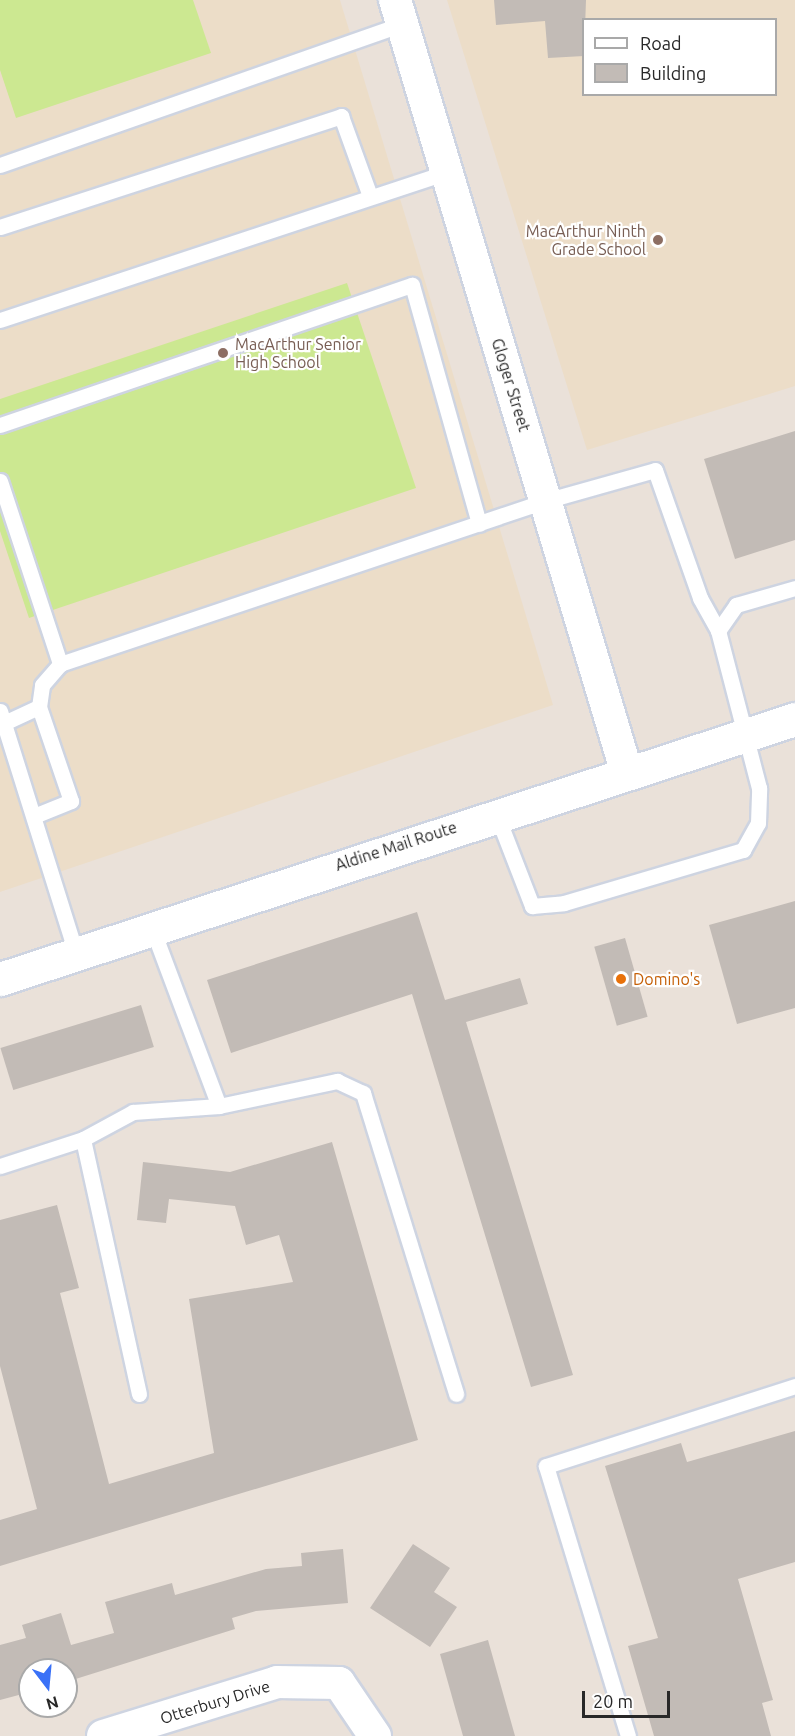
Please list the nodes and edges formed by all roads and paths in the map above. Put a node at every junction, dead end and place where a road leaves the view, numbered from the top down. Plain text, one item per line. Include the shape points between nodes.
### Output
1 (398, 12) edge
2 (0, 165) edge
3 (447, 172) junction
4 (370, 196) junction
5 (0, 227) edge
6 (0, 320) edge
7 (0, 425) edge
8 (0, 481) edge
9 (545, 501) junction
10 (479, 524) junction
11 (795, 588) edge
12 (718, 631) junction
13 (60, 664) junction
14 (39, 707) junction
15 (2, 717) edge
16 (795, 718) edge
17 (746, 734) junction
18 (626, 770) junction
19 (496, 813) junction
20 (34, 816) junction
21 (152, 928) junction
22 (76, 954) junction
23 (0, 979) edge
24 (219, 1106) junction
25 (83, 1139) junction
26 (0, 1166) edge
27 (795, 1386) edge
28 (139, 1394) dead end
29 (456, 1394) dead end
30 (374, 1735) edge
31 (103, 1736) edge
32 (628, 1736) edge

1 - 2 lane
1 - 3 street, Gloger Street
3 - 4 lane
3 - 9 street, Gloger Street
4 - 5 lane via 341,116
4 - 6 lane
7 - 10 lane via 412,285
8 - 13 lane
9 - 10 lane
9 - 12 lane via 655,470 700,598
9 - 18 street, Gloger Street
10 - 13 lane
11 - 12 lane via 736,605
12 - 17 lane
13 - 14 lane via 42,685
14 - 15 lane
14 - 20 lane via 71,801
15 - 20 lane
16 - 17 main road, Aldine Mail Route
17 - 18 main road, Aldine Mail Route
17 - 19 lane via 759,788 758,823 743,850 665,876 564,903 532,906
18 - 19 main road, Aldine Mail Route
19 - 21 main road, Aldine Mail Route
20 - 22 lane
21 - 22 main road, Aldine Mail Route
21 - 24 lane
22 - 23 main road, Aldine Mail Route
24 - 25 lane via 133,1112
24 - 29 lane via 337,1081 363,1093
25 - 26 lane
25 - 28 lane
27 - 32 lane via 546,1466
30 - 31 street, Otterbury Drive via 339,1683 278,1682

